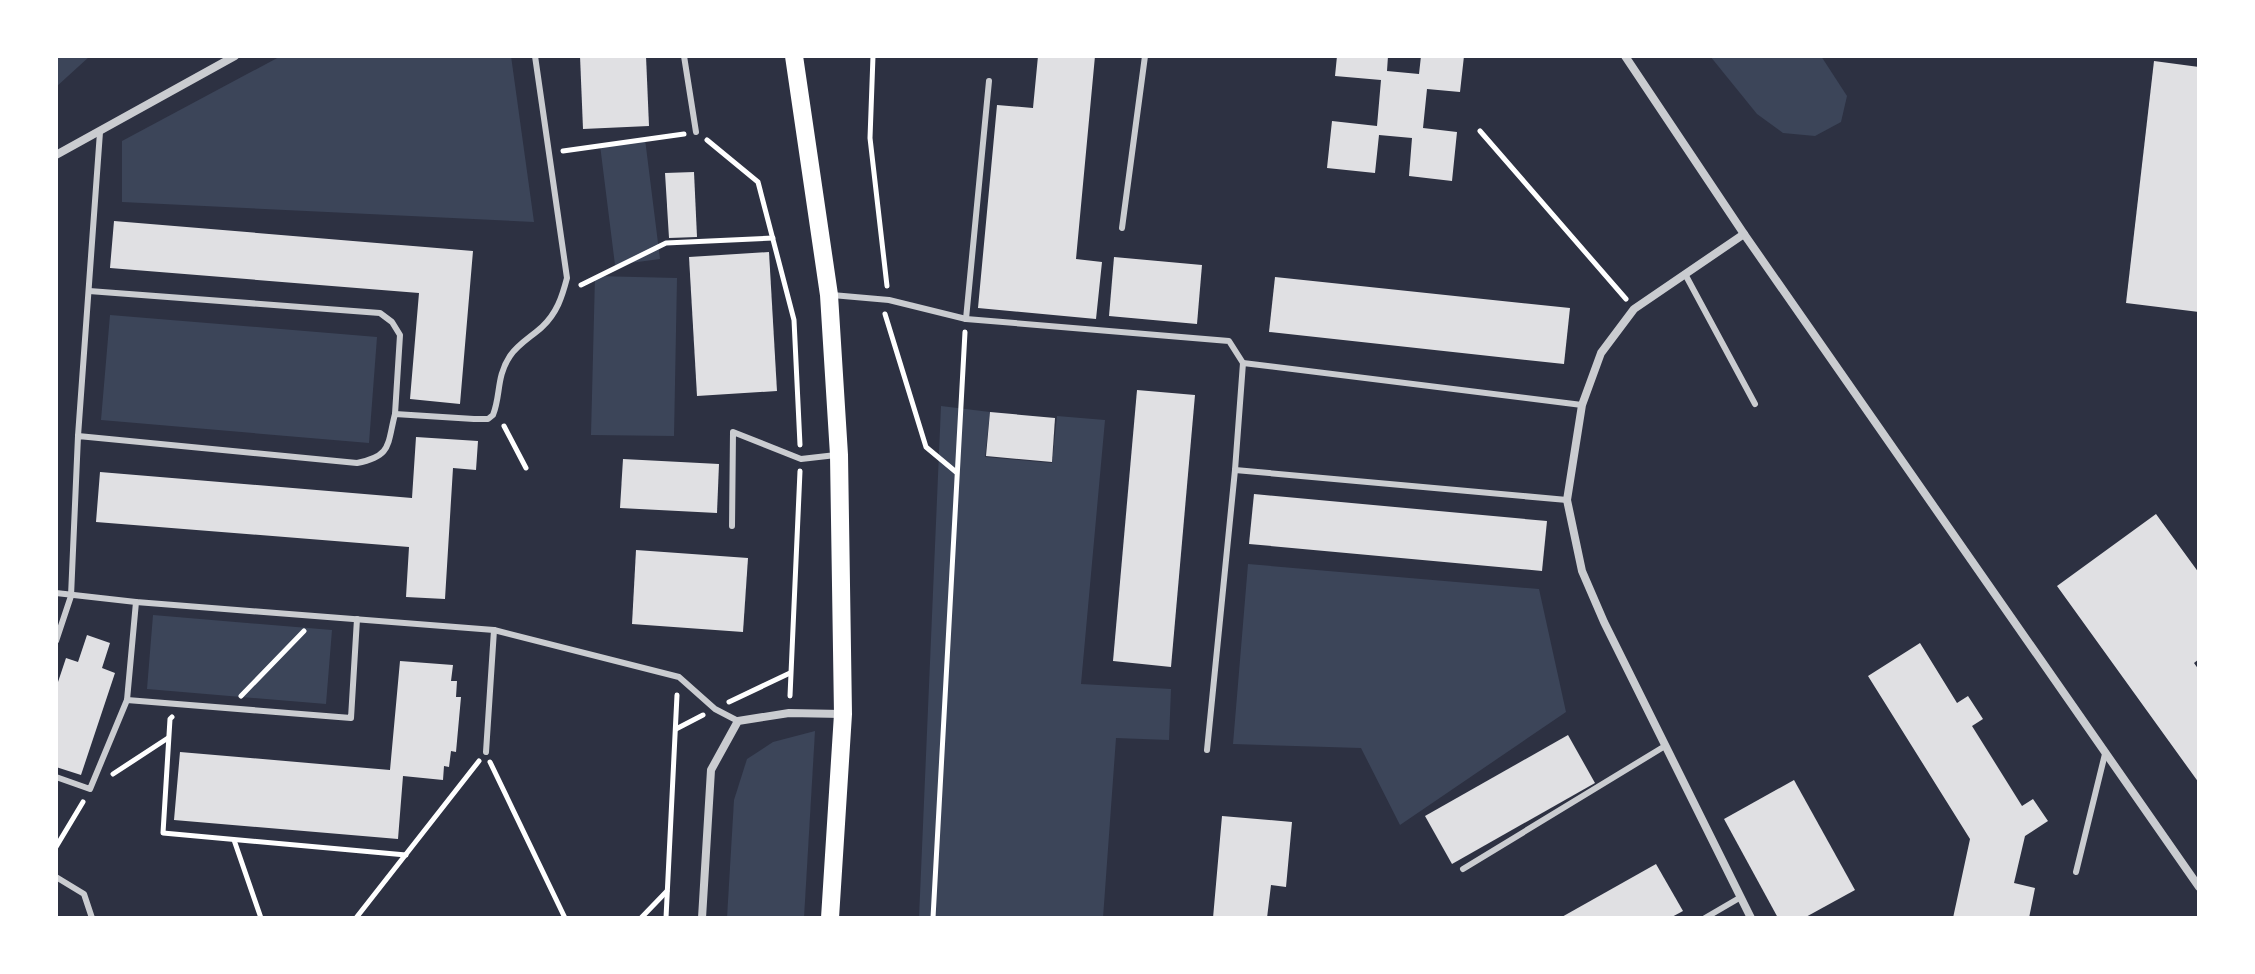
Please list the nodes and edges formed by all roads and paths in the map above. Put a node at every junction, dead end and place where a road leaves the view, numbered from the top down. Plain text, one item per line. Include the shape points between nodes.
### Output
1 (235, 56) edge
2 (535, 56) edge
3 (684, 56) edge
4 (794, 56) edge
5 (873, 56) edge
6 (1145, 56) edge
7 (1625, 56) edge
8 (989, 81) dead end
9 (1480, 131) dead end
10 (100, 132) junction
11 (696, 132) junction
12 (549, 153) junction
13 (56, 155) edge
14 (1122, 228) dead end
15 (1744, 234) junction
16 (773, 238) junction
17 (1685, 274) junction
18 (89, 291) junction
19 (562, 294) junction
20 (829, 295) junction
21 (889, 300) junction
22 (1634, 309) junction
23 (885, 313) dead end
24 (966, 319) junction
25 (1243, 363) junction
26 (1755, 404) dead end
27 (1582, 405) junction
28 (495, 409) junction
29 (395, 414) junction
30 (78, 436) junction
31 (839, 455) junction
32 (801, 459) junction
33 (526, 468) dead end
34 (1235, 470) junction
35 (957, 473) junction
36 (1567, 500) junction
37 (732, 526) dead end
38 (56, 593) edge
39 (71, 596) junction
40 (136, 602) junction
41 (318, 616) junction
42 (357, 619) junction
43 (494, 630) junction
44 (56, 641) edge
45 (679, 677) junction
46 (127, 700) junction
47 (190, 705) junction
48 (230, 708) junction
49 (789, 713) junction
50 (843, 714) junction
51 (738, 721) junction
52 (1665, 746) junction
53 (1207, 750) dead end
54 (486, 752) junction
55 (2105, 754) junction
56 (56, 777) edge
57 (234, 840) junction
58 (406, 855) junction
59 (1463, 869) dead end
60 (2076, 872) dead end
61 (56, 877) edge
62 (2199, 887) edge
63 (668, 890) junction
64 (1741, 897) junction
65 (92, 918) edge
66 (261, 918) edge
67 (356, 918) edge
68 (565, 918) edge
69 (641, 918) edge
70 (666, 918) edge
71 (702, 918) edge
72 (830, 918) edge
73 (933, 918) edge
74 (1705, 918) edge
75 (1751, 918) edge

1 - 10 street
2 - 12 lane
3 - 11 lane
4 - 20 main road
5 - 21 path via 870,138
6 - 14 lane
7 - 15 street
8 - 24 lane
9 - 22 path
10 - 13 street
10 - 18 lane
11 - 12 path
11 - 16 path via 758,182
12 - 19 lane via 567,278
15 - 17 street
15 - 55 street
16 - 19 path via 666,243
16 - 32 path via 794,320
17 - 22 street
17 - 26 lane
18 - 29 lane via 380,313 400,335
18 - 30 lane
19 - 28 lane via 543,326 510,355 499,378
20 - 21 lane
20 - 31 main road
21 - 24 lane
22 - 27 street via 1601,353
23 - 35 path via 926,447
24 - 25 lane via 1229,341
24 - 35 path
25 - 27 lane
25 - 34 lane
27 - 36 street
28 - 29 lane via 488,419
28 - 33 path
29 - 30 lane via 387,448 376,459 357,463
30 - 39 lane
31 - 32 lane
31 - 50 main road
32 - 37 lane via 733,432
32 - 49 path
34 - 36 lane
34 - 53 lane
35 - 73 path
36 - 52 street via 1582,571
38 - 39 lane
39 - 40 lane
39 - 44 lane
40 - 41 lane
40 - 46 lane
41 - 42 lane
41 - 48 path
42 - 43 lane
42 - 48 lane via 351,718
43 - 45 lane
43 - 54 lane
45 - 51 lane via 715,709
45 - 63 path
46 - 47 lane
46 - 56 lane via 90,789
47 - 48 lane
47 - 57 path via 170,719 163,833
49 - 50 street
49 - 51 street
50 - 72 main road
51 - 71 street via 711,770
52 - 59 lane
52 - 64 street
54 - 58 path
54 - 68 path
55 - 60 lane
55 - 62 street
57 - 58 path
57 - 66 path
58 - 67 path
61 - 65 lane via 84,894
63 - 69 path
63 - 70 path
64 - 74 lane
64 - 75 street

